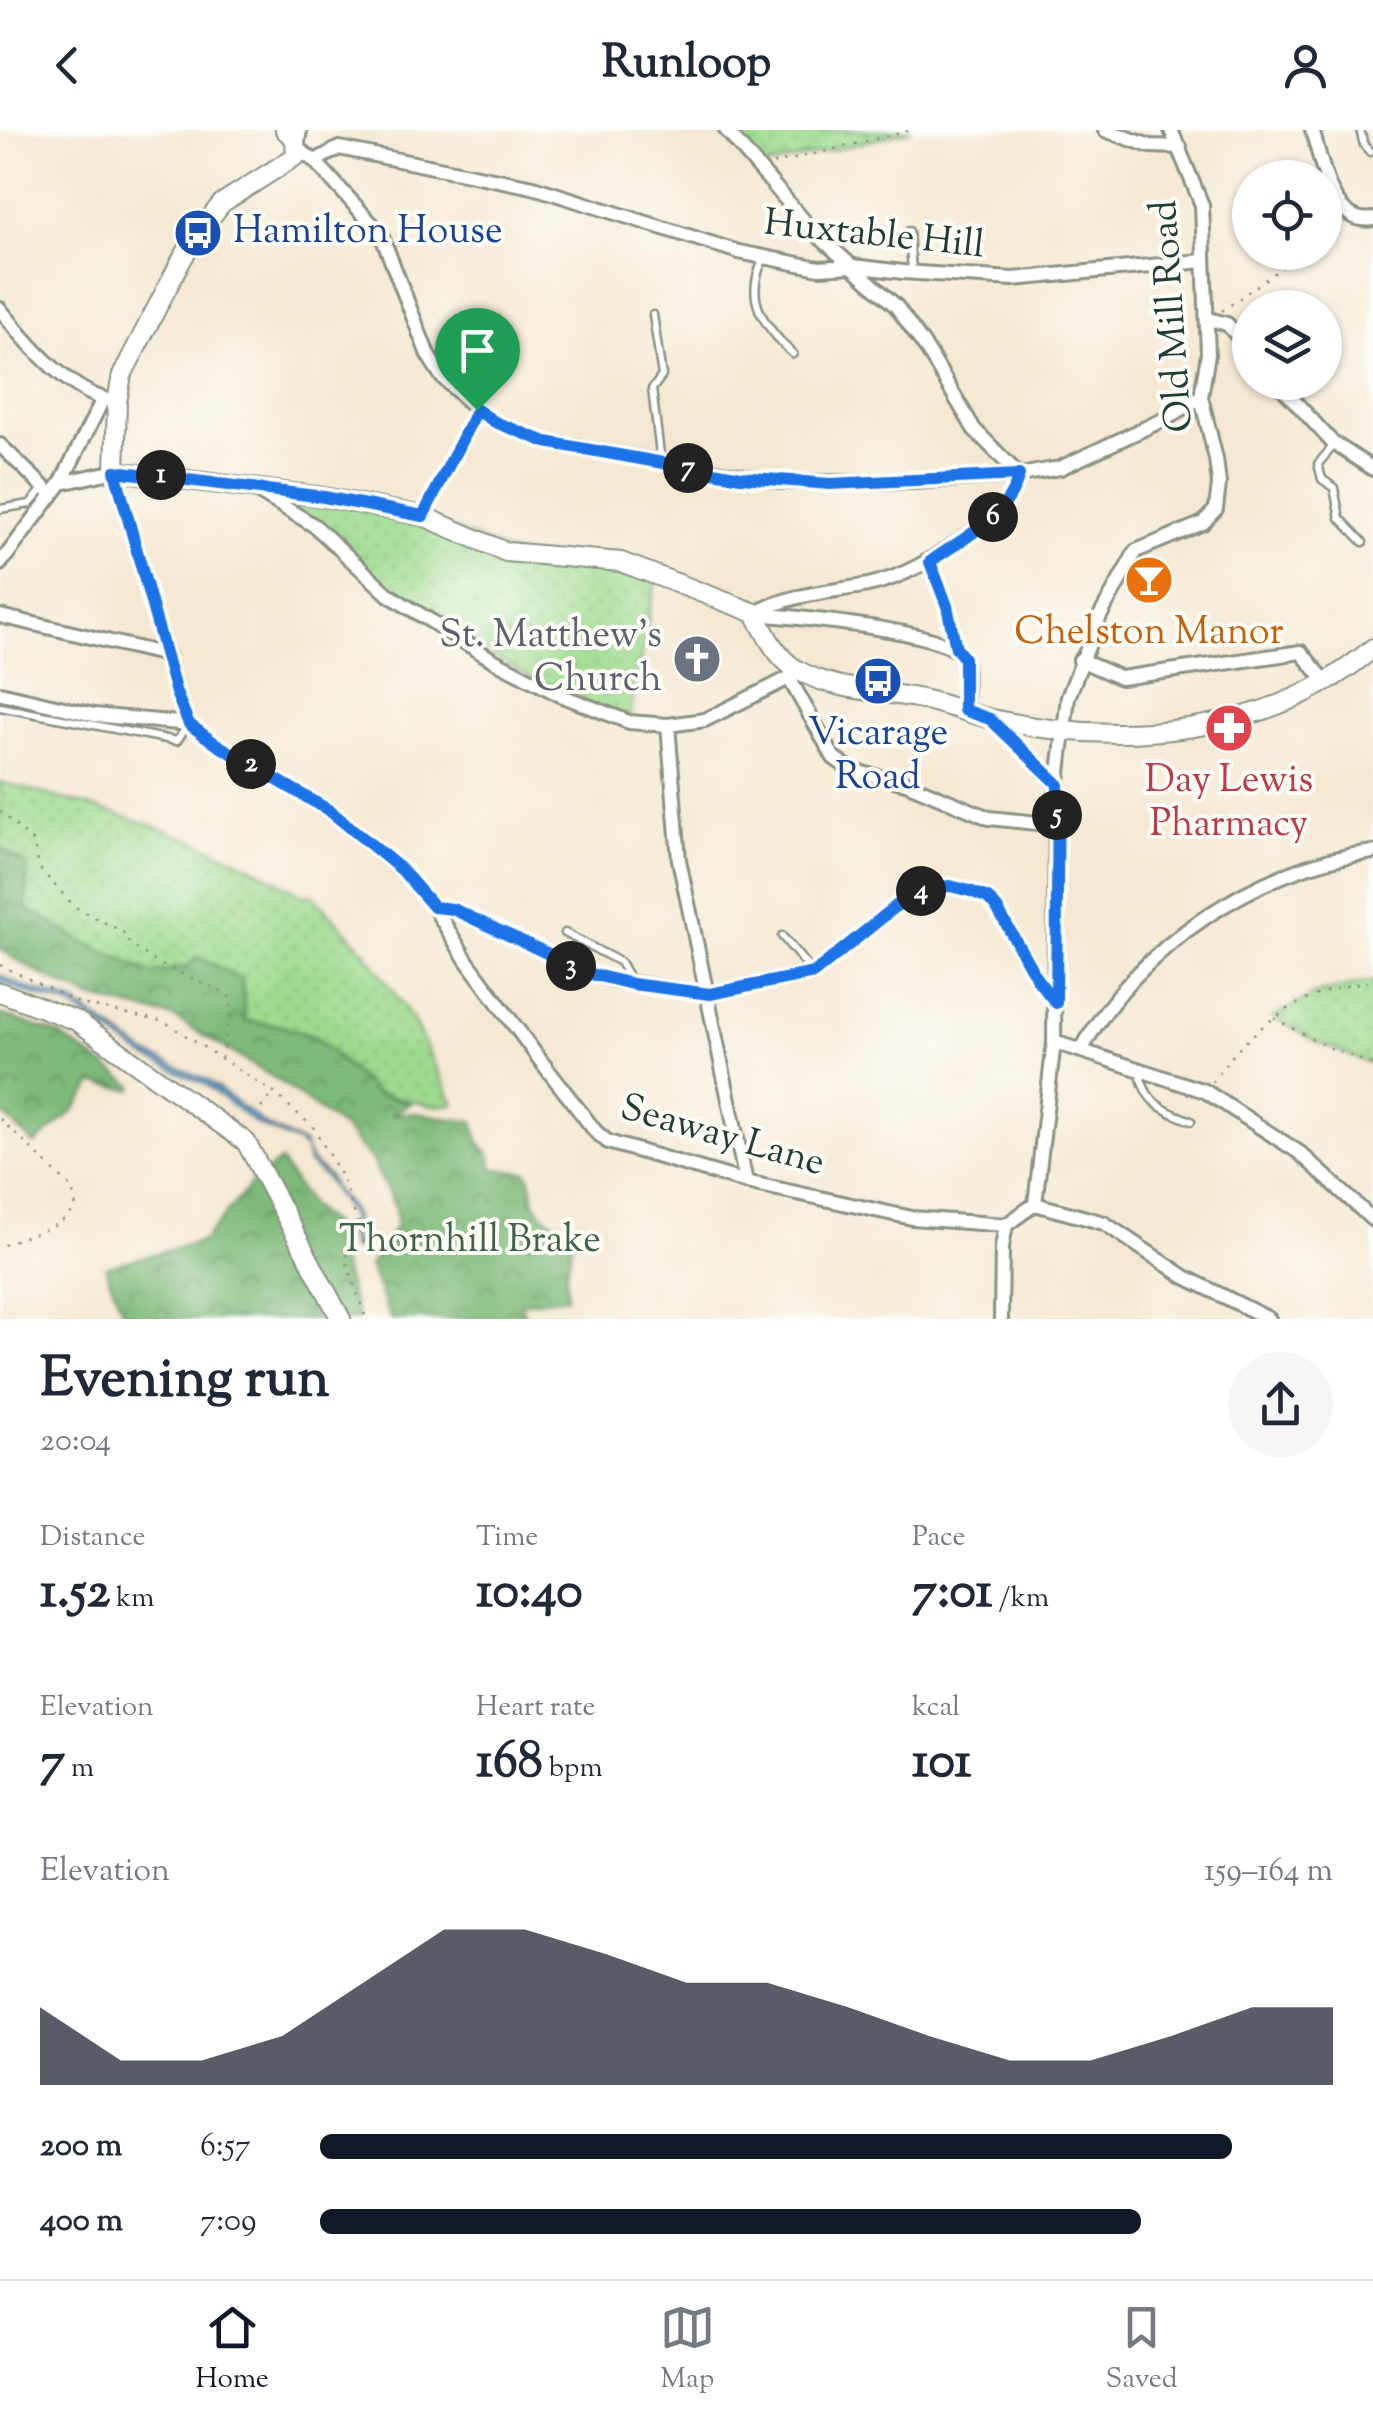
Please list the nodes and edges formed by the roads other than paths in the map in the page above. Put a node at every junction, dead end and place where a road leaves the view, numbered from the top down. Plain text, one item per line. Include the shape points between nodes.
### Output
1 (284, 130) edge
2 (726, 130) edge
3 (1105, 130) edge
4 (1172, 130) edge
5 (1312, 130) edge
6 (1360, 130) edge
7 (298, 139) edge
8 (1180, 147) junction
9 (1370, 152) dead end
10 (315, 161) junction
11 (1373, 219) edge
12 (908, 231) dead end
13 (765, 257) junction
14 (1204, 261) junction
15 (854, 266) junction
16 (912, 273) junction
17 (0, 310) edge
18 (653, 315) dead end
19 (1211, 318) junction
20 (1232, 330) edge
21 (793, 354) dead end
22 (1202, 398) junction
23 (110, 400) junction
24 (1294, 400) edge
25 (1334, 444) junction
26 (0, 446) edge
27 (662, 463) junction
28 (1373, 468) edge
29 (115, 471) junction
30 (1019, 475) junction
31 (253, 488) junction
32 (52, 489) junction
33 (0, 509) edge
34 (1362, 542) dead end
35 (0, 564) edge
36 (755, 613) junction
37 (0, 616) edge
38 (1373, 648) edge
39 (167, 655) junction
40 (1080, 660) junction
41 (792, 673) junction
42 (1326, 682) junction
43 (0, 693) edge
44 (0, 706) edge
45 (964, 710) junction
46 (990, 719) junction
47 (189, 724) junction
48 (668, 725) junction
49 (1064, 731) junction
50 (1058, 784) junction
51 (1058, 825) junction
52 (1373, 852) edge
53 (434, 907) junction
54 (564, 933) dead end
55 (782, 936) dead end
56 (813, 974) junction
57 (632, 984) junction
58 (0, 992) edge
59 (710, 994) junction
60 (1056, 1003) junction
61 (1054, 1042) junction
62 (1082, 1049) junction
63 (1138, 1067) junction
64 (1191, 1120) dead end
65 (746, 1182) junction
66 (1036, 1204) junction
67 (1373, 1220) edge
68 (1006, 1224) junction
69 (1232, 1302) junction
70 (341, 1319) edge
71 (1001, 1319) edge
72 (1225, 1319) edge
73 (1268, 1319) edge

1 - 7 street
2 - 15 street via 812,230
3 - 8 street via 1150,146
4 - 8 street, Old Mill Road
5 - 11 street via 1340,207
6 - 9 lane
7 - 10 street
7 - 23 street via 296,156 222,203 198,233
8 - 14 street, Old Mill Road via 1202,205
10 - 13 street, Huxtable Hill via 339,148 533,187
10 - 27 street via 381,234 428,355 477,410 546,442
12 - 16 lane
13 - 15 street, Huxtable Hill via 819,268
13 - 21 lane via 754,280 756,304
14 - 16 street, Huxtable Hill via 1012,279
14 - 19 street, Old Mill Road
15 - 16 street, Huxtable Hill
15 - 30 street via 896,306 974,429
17 - 23 street via 62,374 92,396
18 - 27 lane via 662,376 652,390
19 - 20 street
19 - 22 street, Old Mill Road
22 - 30 street via 1060,468
22 - 40 street, Old Mill Road via 1216,459 1216,510 1203,523 1136,551
23 - 29 street
23 - 32 street
24 - 25 street
25 - 28 street
25 - 34 lane via 1318,464 1322,479 1334,488 1340,518
26 - 32 street
27 - 30 street via 830,484
29 - 31 street
29 - 32 street
29 - 39 street
30 - 36 street via 1014,495 991,520 930,562 870,584 783,599
31 - 36 street via 423,516 506,552 621,562
31 - 48 street via 315,526 389,595 492,660 629,722
32 - 33 lane via 30,504
32 - 35 street
36 - 41 street
36 - 45 street via 896,630 956,648 964,658
37 - 39 street
38 - 42 street
39 - 47 street
40 - 42 street via 1122,678 1301,652
40 - 49 street, Old Mill Road
41 - 45 street
41 - 48 street via 704,720
41 - 51 street via 834,758 853,770 906,783 990,818
42 - 49 street via 1266,708 1198,726 1121,735
43 - 47 street, Seaway Lane via 94,715
44 - 47 lane via 176,741
45 - 46 street
46 - 49 street
46 - 50 street
47 - 53 street, Seaway Lane via 330,811 402,870
48 - 59 street via 679,860
49 - 50 street, Old Mill Road
50 - 51 street, Old Mill Road
51 - 60 street, Old Mill Road
52 - 62 street via 1266,882 1189,928 1122,994
53 - 57 street via 453,909 591,974
53 - 65 street, Seaway Lane via 596,1132 608,1142
54 - 57 lane via 620,962
55 - 56 lane
56 - 59 street
56 - 60 street via 913,894 950,886 988,898
57 - 59 street
58 - 70 street via 77,1021 246,1142
59 - 65 street
60 - 61 street, Old Mill Road
61 - 62 street
61 - 66 street, Old Mill Road
62 - 63 street
63 - 64 lane via 1155,1106
63 - 67 street via 1205,1091 1300,1154
65 - 68 street, Seaway Lane via 912,1218
66 - 68 street
66 - 69 street via 1104,1223
68 - 71 street
69 - 72 street
69 - 73 street

